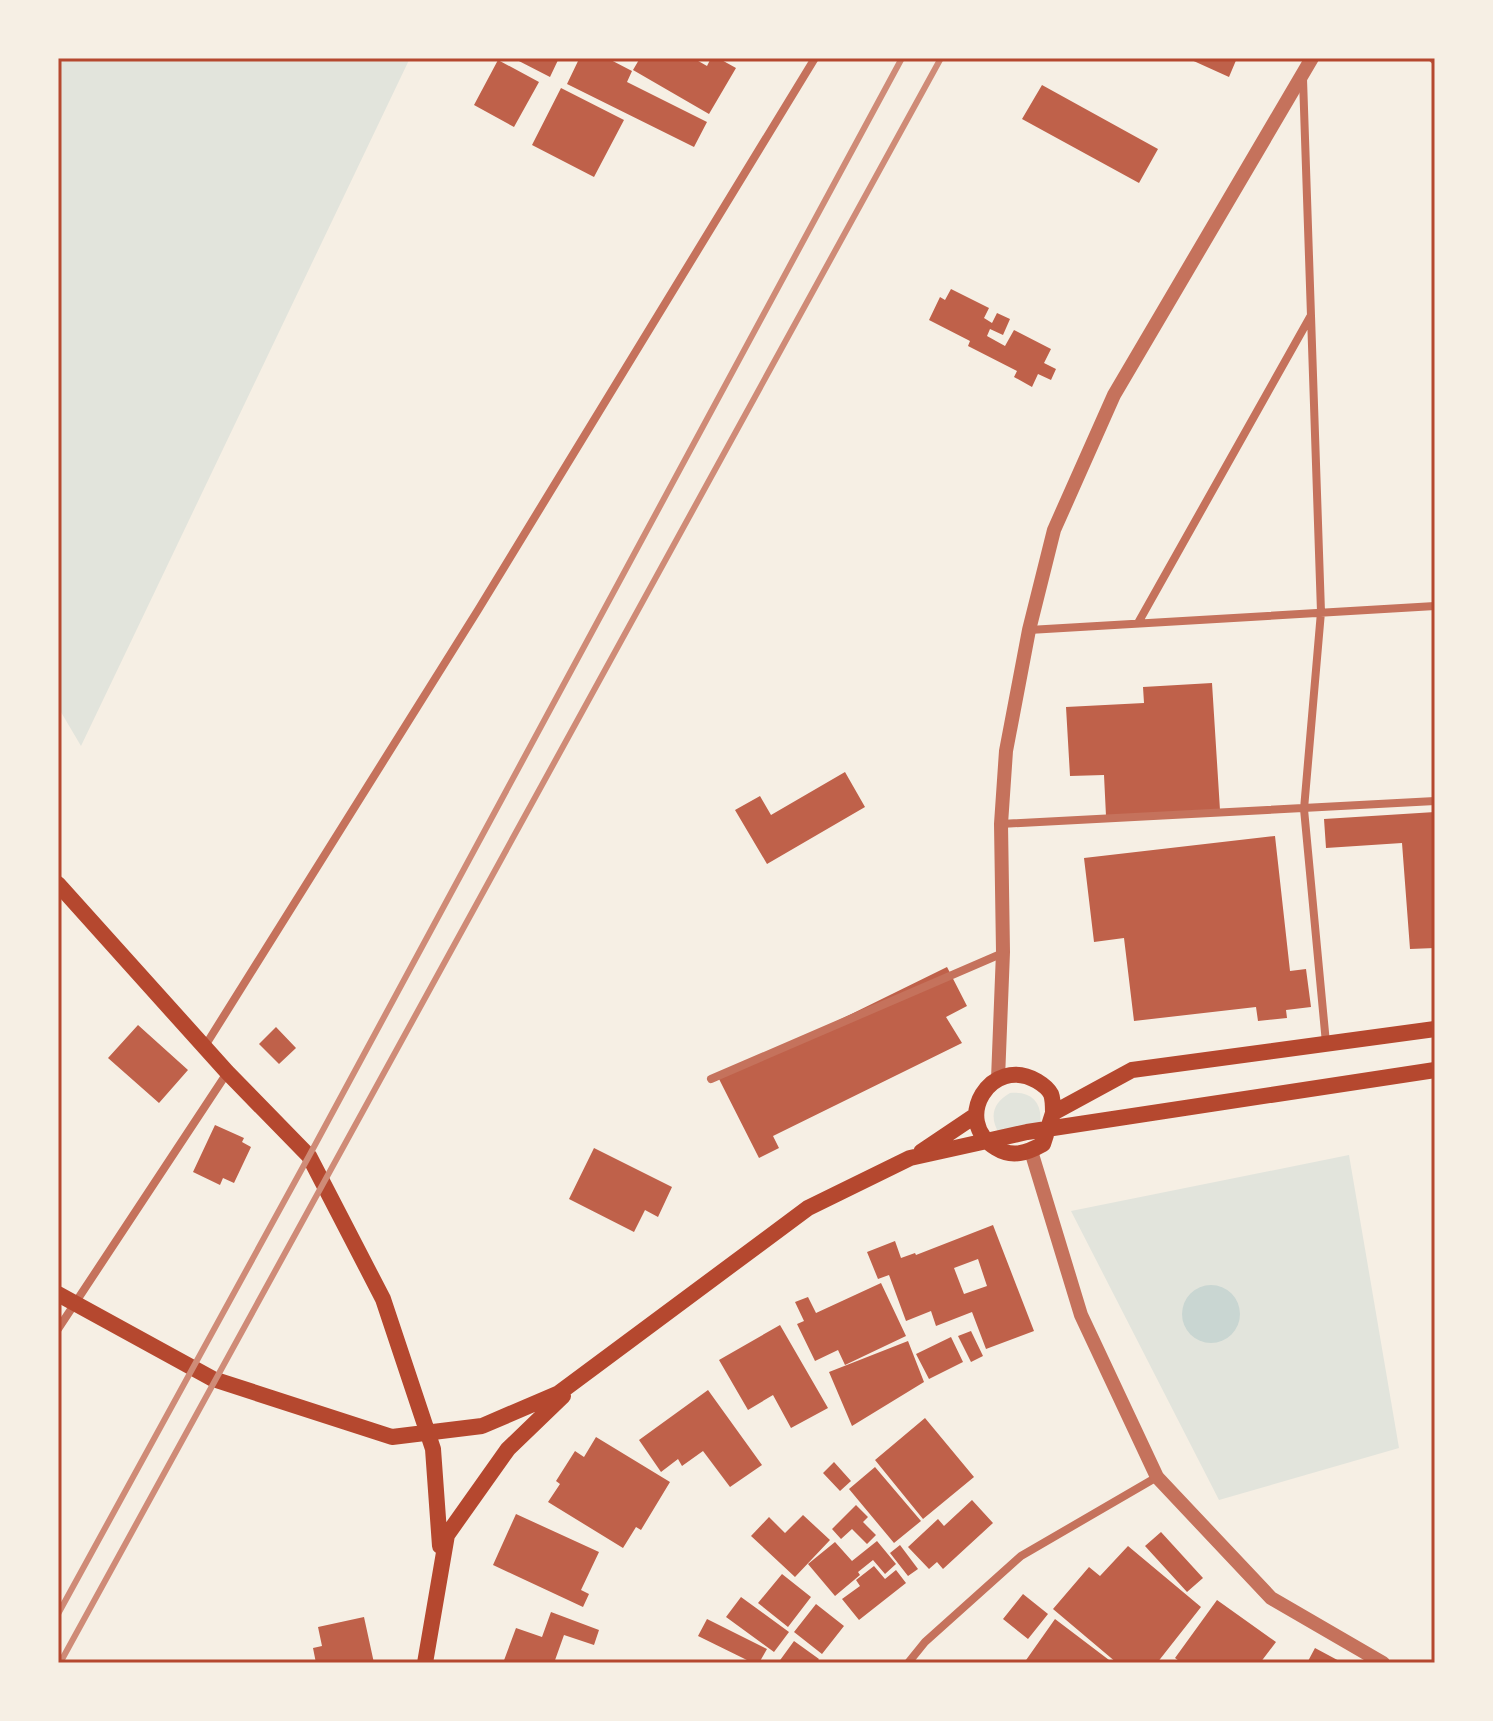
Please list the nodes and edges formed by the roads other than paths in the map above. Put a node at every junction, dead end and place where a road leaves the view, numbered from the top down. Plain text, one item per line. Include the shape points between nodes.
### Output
1 (815, 58) edge
2 (1312, 58) edge
3 (1302, 76) junction
4 (1311, 315) junction
5 (1435, 606) edge
6 (1321, 612) junction
7 (1138, 623) junction
8 (1029, 630) junction
9 (1435, 801) edge
10 (1304, 809) junction
11 (1001, 824) junction
12 (58, 884) edge
13 (1003, 952) junction
14 (1435, 1029) edge
15 (1326, 1044) junction
16 (204, 1047) junction
17 (1435, 1070) edge
18 (227, 1072) junction
19 (711, 1079) dead end
20 (998, 1079) junction
21 (1435, 1081) edge
22 (1053, 1113) junction
23 (976, 1115) junction
24 (1031, 1151) junction
25 (58, 1294) edge
26 (58, 1329) edge
27 (1157, 1477) junction
28 (441, 1565) junction
29 (425, 1663) edge
30 (908, 1663) edge
31 (1383, 1663) edge

1 - 16 street
2 - 3 street
3 - 4 street
3 - 8 street via 1114,395 1054,530
4 - 6 street
4 - 7 street
5 - 6 street
6 - 7 street
6 - 10 street
7 - 8 street
8 - 11 street via 1006,751
9 - 10 street
10 - 11 street
10 - 15 street
11 - 13 street
12 - 16 main road
13 - 19 street
13 - 20 street
14 - 15 main road
15 - 22 main road via 1132,1070
16 - 18 main road
17 - 25 main road via 1027,1132 910,1158 808,1208 559,1393 482,1426 392,1437 213,1379
18 - 26 street
18 - 28 main road via 309,1156 383,1299 433,1449
20 - 22 main road via 1017,1074 1042,1084 1051,1094
20 - 23 main road via 984,1091
21 - 22 main road via 1123,1124
22 - 24 main road via 1043,1144
23 - 24 main road via 984,1138 993,1146 1018,1154
23 - 28 main road via 911,1159 721,1268 622,1339 508,1449 447,1535
24 - 27 street via 1081,1315
27 - 30 street via 1021,1556
27 - 31 street via 1271,1598
28 - 29 main road

